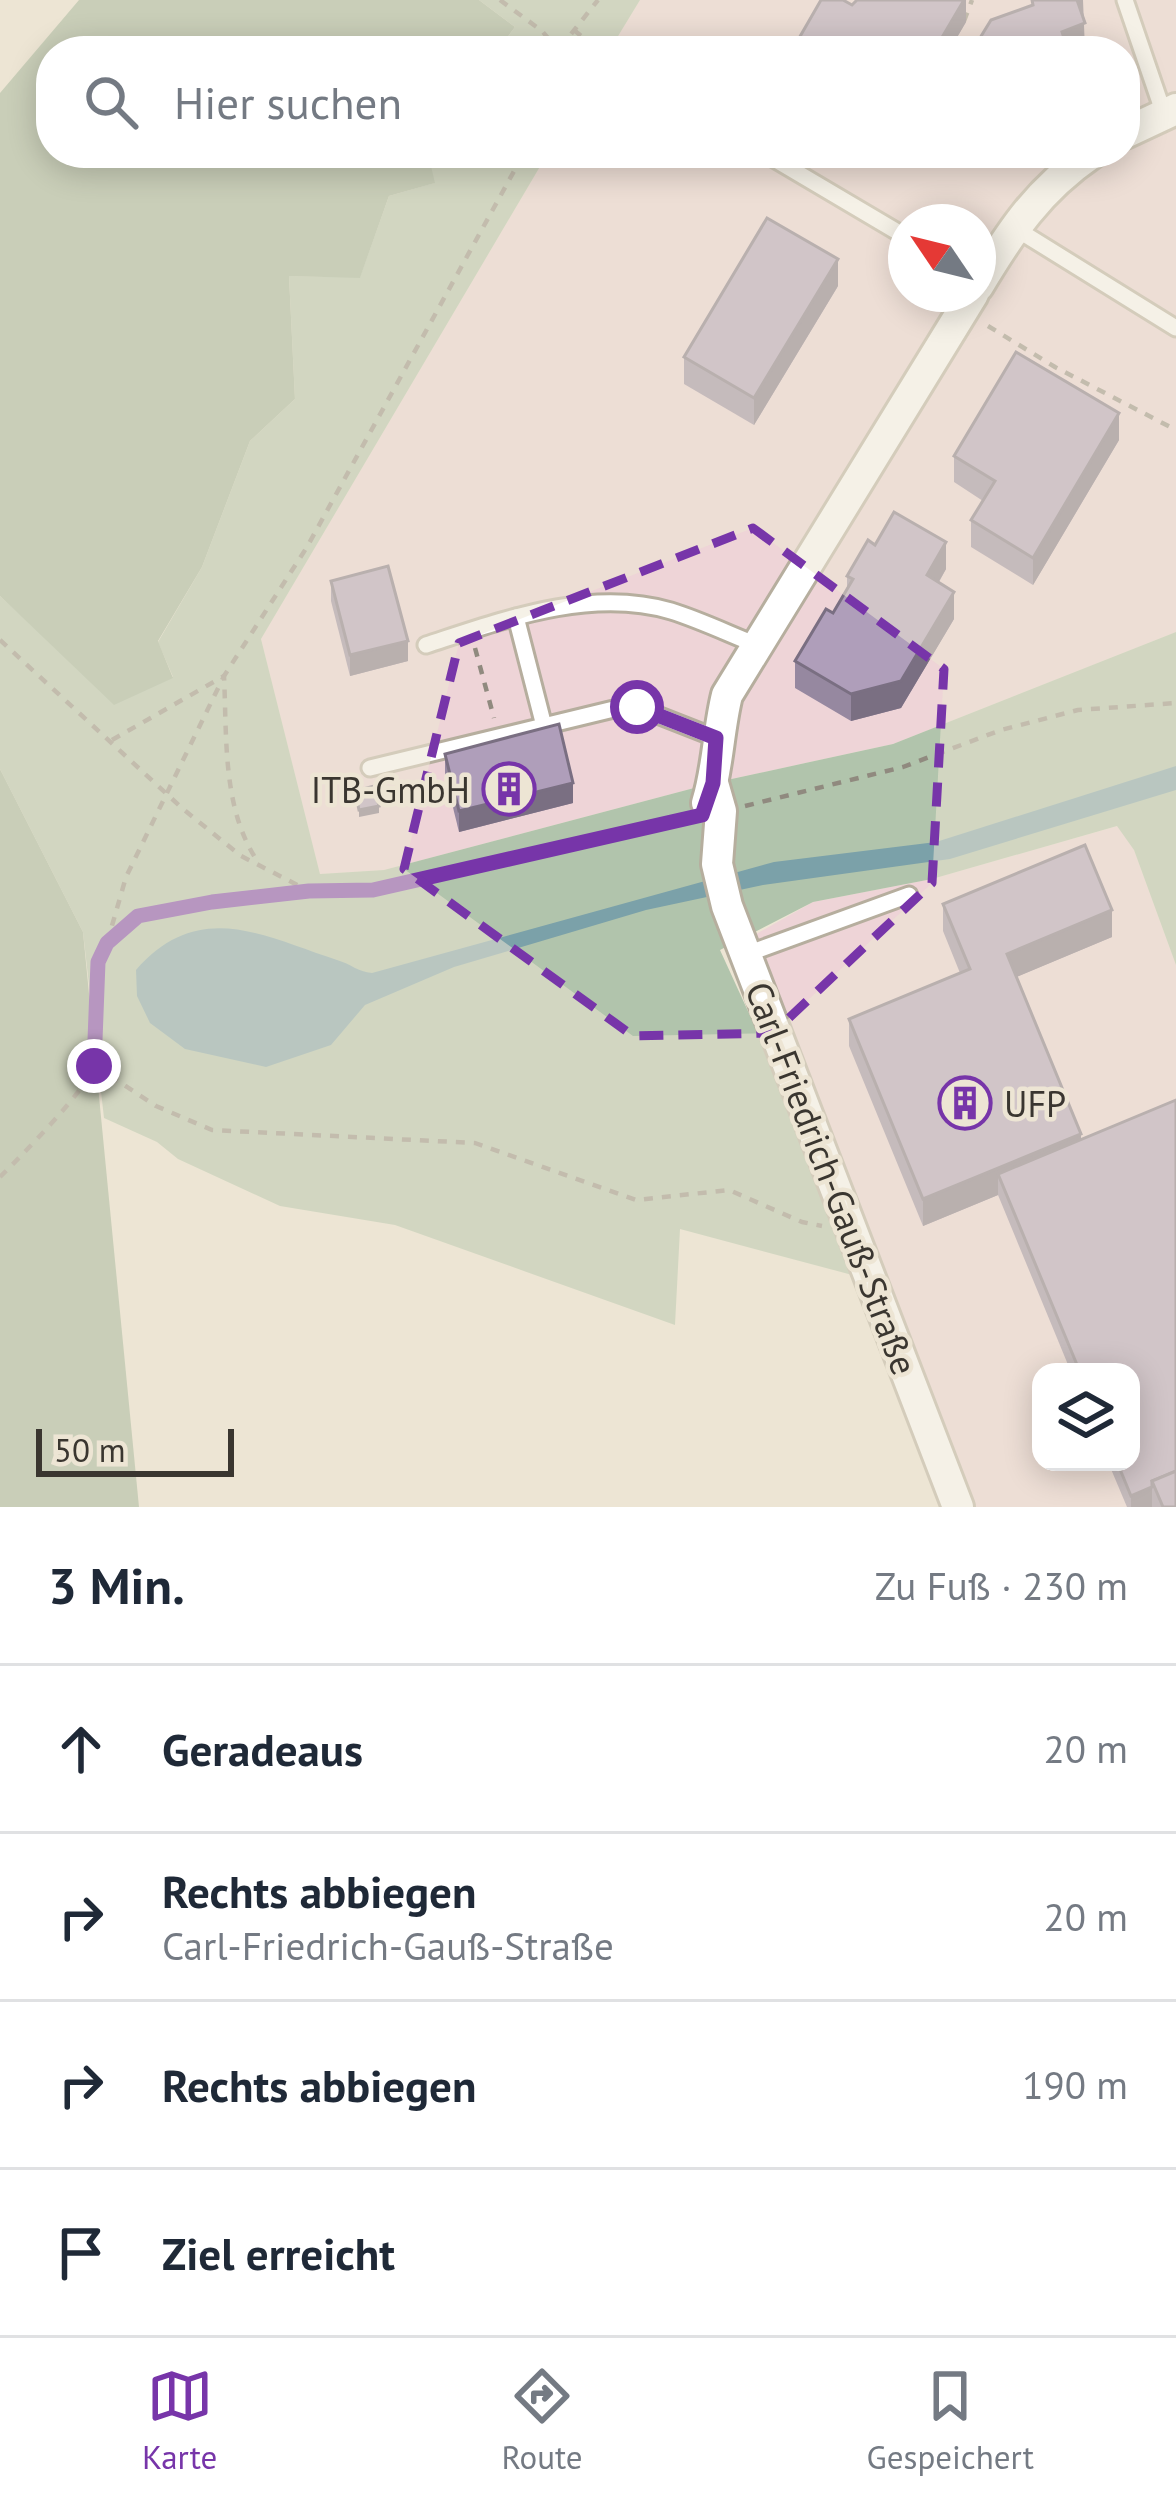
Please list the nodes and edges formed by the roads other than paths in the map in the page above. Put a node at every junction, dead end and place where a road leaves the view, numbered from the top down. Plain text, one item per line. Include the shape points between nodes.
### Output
1 (1125, 0) edge
2 (1140, 36) edge
3 (1140, 37) edge
4 (1170, 111) edge
5 (1140, 126) edge
6 (789, 168) edge
7 (1070, 168) edge
8 (888, 226) edge
9 (1012, 227) junction
10 (996, 254) edge
11 (961, 312) edge
12 (1176, 328) edge
13 (516, 616) junction
14 (426, 645) dead end
15 (757, 645) junction
16 (544, 726) junction
17 (716, 738) junction
18 (370, 769) dead end
19 (909, 895) dead end
20 (747, 954) junction
21 (958, 1507) edge

1 - 2 lane
3 - 4 lane
4 - 5 street
6 - 8 lane
7 - 9 street, Carl-Friedrich-Gauß-Straße
9 - 10 street, Carl-Friedrich-Gauß-Straße
9 - 12 lane
11 - 15 street, Carl-Friedrich-Gauß-Straße
13 - 14 lane
13 - 15 lane via 584,602 667,610
13 - 16 lane
15 - 17 street, Carl-Friedrich-Gauß-Straße via 727,695
16 - 17 lane via 637,707
16 - 18 lane
17 - 20 street, Carl-Friedrich-Gauß-Straße via 717,855
19 - 20 lane
20 - 21 street, Carl-Friedrich-Gauß-Straße

